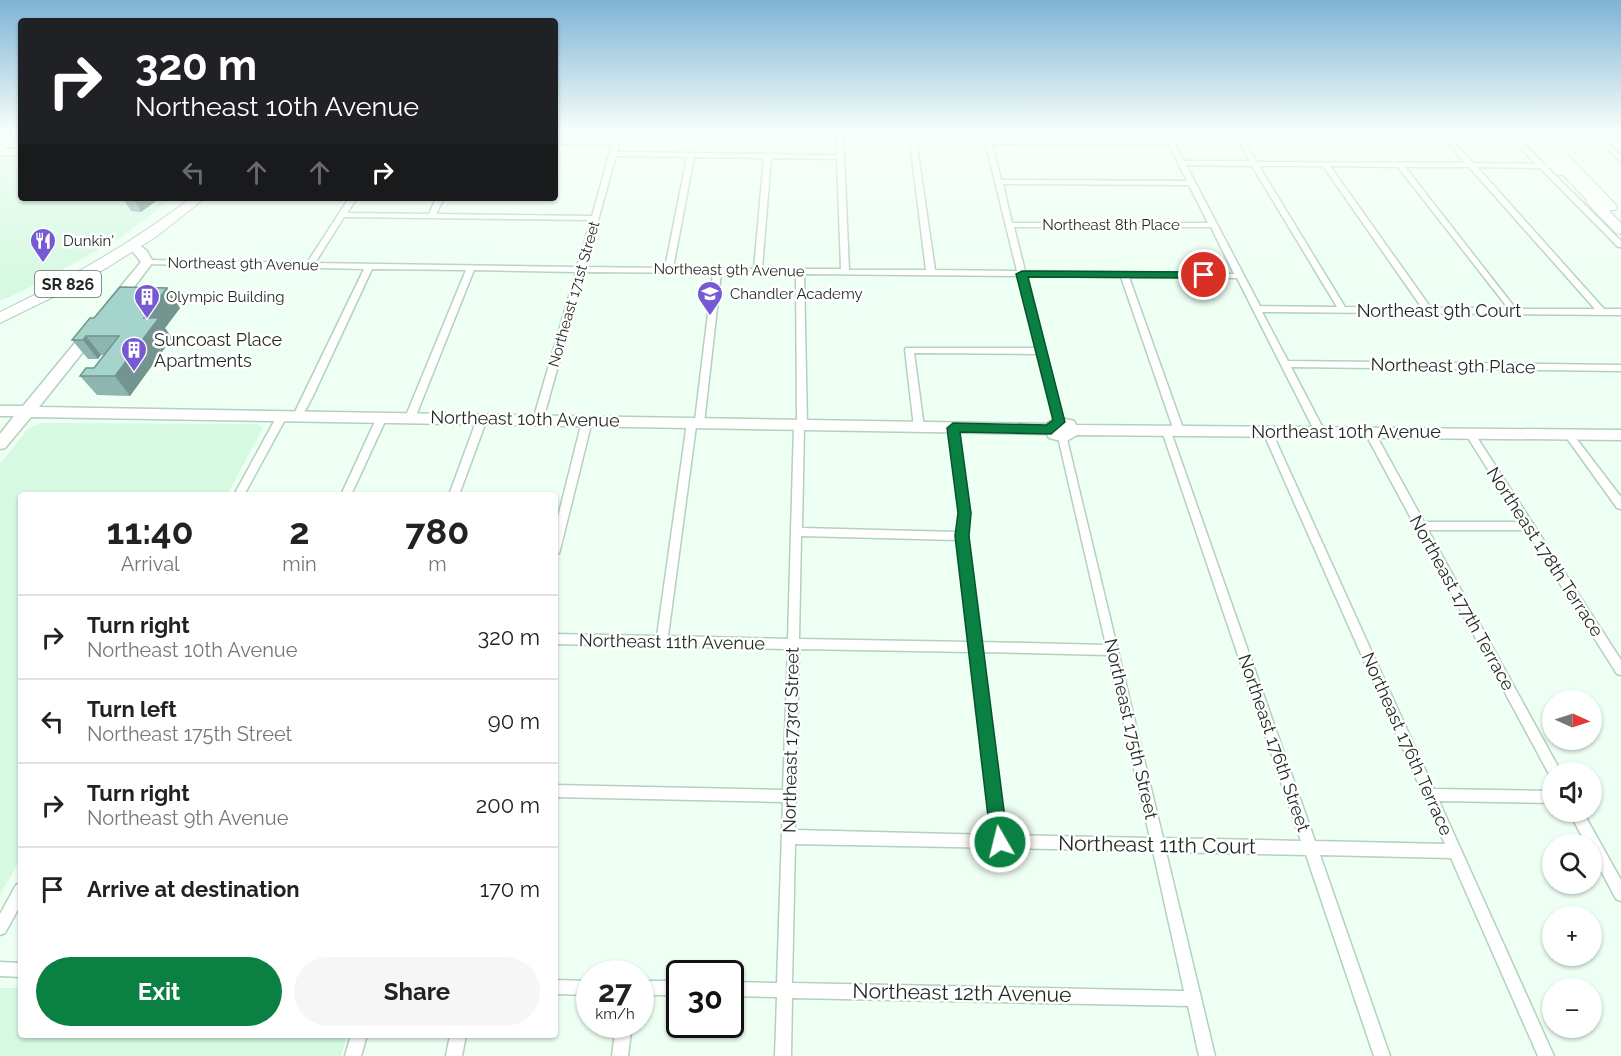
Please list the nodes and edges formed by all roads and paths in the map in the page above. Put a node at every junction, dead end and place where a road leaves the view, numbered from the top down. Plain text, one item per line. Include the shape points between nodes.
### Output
1 (605, 182) edge
2 (686, 182) edge
3 (766, 182) edge
4 (843, 182) edge
5 (919, 182) edge
6 (998, 182) edge
7 (1052, 182) edge
8 (1265, 182) edge
9 (1338, 182) edge
10 (1413, 182) edge
11 (1486, 182) edge
12 (1563, 182) edge
13 (1567, 182) edge
14 (1578, 182) edge
15 (1588, 182) edge
16 (1191, 183) joint
17 (180, 201) edge
18 (194, 201) edge
19 (351, 201) edge
20 (439, 201) edge
21 (344, 215) junction
22 (432, 215) junction
23 (1606, 215) junction
24 (1621, 217) edge
25 (596, 218) junction
26 (1009, 225) junction
27 (1213, 225) junction
28 (1621, 230) edge
29 (136, 239) junction
30 (1621, 245) edge
31 (147, 262) junction
32 (310, 265) junction
33 (369, 267) junction
34 (471, 267) junction
35 (581, 268) junction
36 (669, 269) junction
37 (717, 270) junction
38 (758, 270) junction
39 (800, 271) junction
40 (845, 272) junction
41 (931, 274) junction
42 (1022, 274) junction
43 (1125, 276) junction
44 (1239, 276) junction
45 (0, 309) edge
46 (1256, 309) junction
47 (1343, 310) junction
48 (1429, 310) junction
49 (1514, 311) junction
50 (1602, 312) junction
51 (1621, 312) edge
52 (0, 318) edge
53 (1041, 351) junction
54 (1284, 364) junction
55 (1621, 368) edge
56 (0, 411) edge
57 (26, 412) junction
58 (282, 416) junction
59 (298, 416) junction
60 (382, 417) junction
61 (410, 417) junction
62 (482, 419) junction
63 (538, 420) junction
64 (587, 421) junction
65 (696, 423) junction
66 (801, 425) junction
67 (919, 427) junction
68 (953, 428) junction
69 (1061, 429) junction
70 (1173, 431) junction
71 (1268, 432) junction
72 (1320, 432) junction
73 (1370, 433) junction
74 (1470, 433) junction
75 (1569, 435) junction
76 (1621, 435) edge
77 (0, 444) edge
78 (241, 492) edge
79 (346, 492) edge
80 (455, 492) edge
81 (1621, 505) edge
82 (1421, 526) junction
83 (1529, 526) junction
84 (796, 532) junction
85 (962, 536) junction
86 (558, 538) edge
87 (558, 639) edge
88 (662, 641) junction
89 (793, 644) junction
90 (974, 647) junction
91 (1113, 650) junction
92 (1621, 670) edge
93 (1550, 762) edge
94 (558, 791) edge
95 (1430, 795) junction
96 (789, 796) junction
97 (1542, 797) edge
98 (1581, 822) edge
99 (788, 837) junction
100 (1000, 842) junction
101 (1158, 845) junction
102 (1310, 848) junction
103 (1455, 851) junction
104 (1621, 894) edge
105 (18, 895) edge
106 (0, 927) edge
107 (0, 969) edge
108 (18, 970) edge
109 (558, 987) edge
110 (576, 988) edge
111 (744, 988) edge
112 (784, 988) junction
113 (1194, 999) junction
114 (358, 1038) edge
115 (457, 1038) edge
116 (622, 1038) edge
117 (353, 1056) edge
118 (454, 1056) edge
119 (620, 1056) edge
120 (783, 1056) edge
121 (1207, 1056) edge
122 (1382, 1056) edge
123 (1546, 1056) edge

1 - 25 street, Northeast 171st Street
2 - 36 street
3 - 38 street
4 - 40 street
5 - 41 street
6 - 26 street, Northeast 175th Street
7 - 16 street
8 - 47 street
9 - 48 street
10 - 49 street
11 - 50 street
12 - 30 street
13 - 23 main road
14 - 23 highway
15 - 24 main road
16 - 27 street
17 - 29 main road, SR 826
18 - 29 main road, SR 826
19 - 21 street
20 - 22 street
21 - 22 street
21 - 32 street
22 - 25 street
23 - 28 main road
25 - 35 street, Northeast 171st Street
26 - 27 street, Northeast 8th Place
26 - 42 street, Northeast 175th Street
27 - 44 street
29 - 31 street
29 - 45 main road, SR 826
29 - 52 main road, SR 826 via 67,285
31 - 32 street, Northeast 9th Avenue
31 - 57 street
32 - 33 street, Northeast 9th Avenue
33 - 34 street, Northeast 9th Avenue
33 - 59 street
34 - 35 street, Northeast 9th Avenue
34 - 61 street
35 - 36 street, Northeast 9th Avenue
35 - 63 street, Northeast 171st Street
36 - 37 street, Northeast 9th Avenue
37 - 38 street, Northeast 9th Avenue
37 - 65 street
38 - 39 street, Northeast 9th Avenue
39 - 40 street, Northeast 9th Avenue
39 - 66 street, Northeast 173rd Street
40 - 41 street, Northeast 9th Avenue
41 - 42 street, Northeast 9th Avenue
42 - 43 street, Northeast 9th Avenue
42 - 53 street, Northeast 175th Street
43 - 44 street, Northeast 9th Avenue
43 - 70 street, Northeast 176th Street
44 - 46 street
46 - 47 street, Northeast 9th Court
46 - 54 street
47 - 48 street, Northeast 9th Court
48 - 49 street, Northeast 9th Court
49 - 50 street, Northeast 9th Court
50 - 51 street, Northeast 9th Court
53 - 67 street via 909,350
53 - 69 street, Northeast 175th Street
54 - 55 street, Northeast 9th Place
54 - 72 street
56 - 57 street, Northeast 10th Avenue
57 - 58 street, Northeast 10th Avenue
57 - 77 street
58 - 59 street, Northeast 10th Avenue
58 - 78 street
59 - 60 street, Northeast 10th Avenue
60 - 61 street, Northeast 10th Avenue
60 - 79 street
61 - 62 street, Northeast 10th Avenue
62 - 63 street, Northeast 10th Avenue
62 - 80 street
63 - 64 street, Northeast 10th Avenue
64 - 65 street, Northeast 10th Avenue
64 - 86 street
65 - 66 street, Northeast 10th Avenue
65 - 88 street
66 - 67 street, Northeast 10th Avenue
66 - 84 street, Northeast 173rd Street
67 - 68 street, Northeast 10th Avenue
68 - 69 street, Northeast 10th Avenue
68 - 85 street via 965,513
69 - 70 street, Northeast 10th Avenue
69 - 91 street, Northeast 175th Street
70 - 71 street, Northeast 10th Avenue
70 - 102 street, Northeast 176th Street
71 - 72 street, Northeast 10th Avenue
71 - 95 street, Northeast 176th Terrace
72 - 73 street, Northeast 10th Avenue
73 - 74 street, Northeast 10th Avenue
73 - 82 street, Northeast 177th Terrace
74 - 75 street, Northeast 10th Avenue
74 - 83 street, Northeast 178th Terrace
75 - 76 street, Northeast 10th Avenue
75 - 81 street
82 - 83 street
82 - 93 street, Northeast 177th Terrace
83 - 92 street, Northeast 178th Terrace
84 - 85 street
84 - 89 street, Northeast 173rd Street
85 - 90 street
87 - 88 street, Northeast 11th Avenue
88 - 89 street, Northeast 11th Avenue
89 - 90 street, Northeast 11th Avenue
89 - 96 street, Northeast 173rd Street
90 - 91 street, Northeast 11th Avenue
90 - 100 street
91 - 101 street, Northeast 175th Street
94 - 96 street
95 - 97 street
95 - 103 street, Northeast 176th Terrace
96 - 99 street, Northeast 173rd Street
98 - 104 street
99 - 100 street, Northeast 11th Court
99 - 112 street, Northeast 173rd Street
100 - 101 street, Northeast 11th Court
101 - 102 street, Northeast 11th Court
101 - 113 street, Northeast 175th Street
102 - 103 street, Northeast 11th Court
102 - 122 street, Northeast 176th Street
103 - 123 street, Northeast 176th Terrace
105 - 106 street
107 - 108 street
109 - 110 street
111 - 112 street, Northeast 12th Avenue
112 - 113 street, Northeast 12th Avenue
112 - 120 street, Northeast 173rd Street
113 - 121 street, Northeast 175th Street
114 - 117 street
115 - 118 street
116 - 119 street

